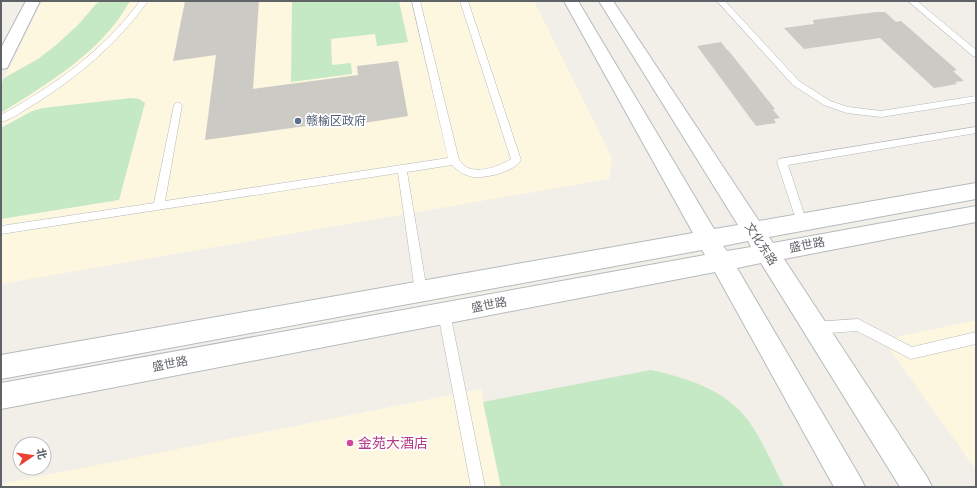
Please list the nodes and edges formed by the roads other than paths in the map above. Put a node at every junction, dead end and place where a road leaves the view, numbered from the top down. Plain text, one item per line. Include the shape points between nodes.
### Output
1 (18, 1) edge
2 (33, 1) edge
3 (144, 1) edge
4 (416, 1) edge
5 (464, 1) edge
6 (571, 1) edge
7 (606, 1) edge
8 (721, 1) edge
9 (912, 1) edge
10 (1, 33) edge
11 (976, 54) edge
12 (1, 64) edge
13 (976, 99) edge
14 (178, 105) dead end
15 (1, 119) edge
16 (976, 130) edge
17 (454, 161) junction
18 (402, 170) junction
19 (976, 191) edge
20 (159, 206) junction
21 (976, 214) edge
22 (802, 223) junction
23 (1, 230) edge
24 (753, 231) junction
25 (708, 240) junction
26 (767, 252) junction
27 (720, 261) junction
28 (421, 291) junction
29 (444, 313) junction
30 (815, 328) junction
31 (976, 338) edge
32 (1, 367) edge
33 (1, 396) edge
34 (478, 487) edge
35 (850, 487) edge
36 (917, 487) edge

1 - 10 main road
2 - 12 main road
3 - 15 lane via 122,30 88,62 42,95
4 - 17 lane
5 - 17 lane via 516,160 502,169 474,173 463,170
6 - 25 main road
7 - 24 main road, 文化东路
8 - 13 lane via 796,83 827,102 847,110 881,114
9 - 11 lane
14 - 20 lane
16 - 22 lane via 782,162
17 - 18 lane
18 - 20 lane
18 - 28 lane
19 - 22 main road, 盛世路
20 - 23 lane
21 - 26 main road, 盛世路
22 - 24 main road, 盛世路
24 - 25 main road, 盛世路
24 - 26 main road, 文化东路
25 - 27 main road
25 - 28 main road, 盛世路
26 - 27 main road, 盛世路
26 - 30 main road, 文化东路
27 - 29 main road, 盛世路
27 - 35 main road
28 - 32 main road, 盛世路
29 - 33 main road, 盛世路
29 - 34 lane
30 - 31 lane via 858,325 911,353
30 - 36 main road, 文化东路

